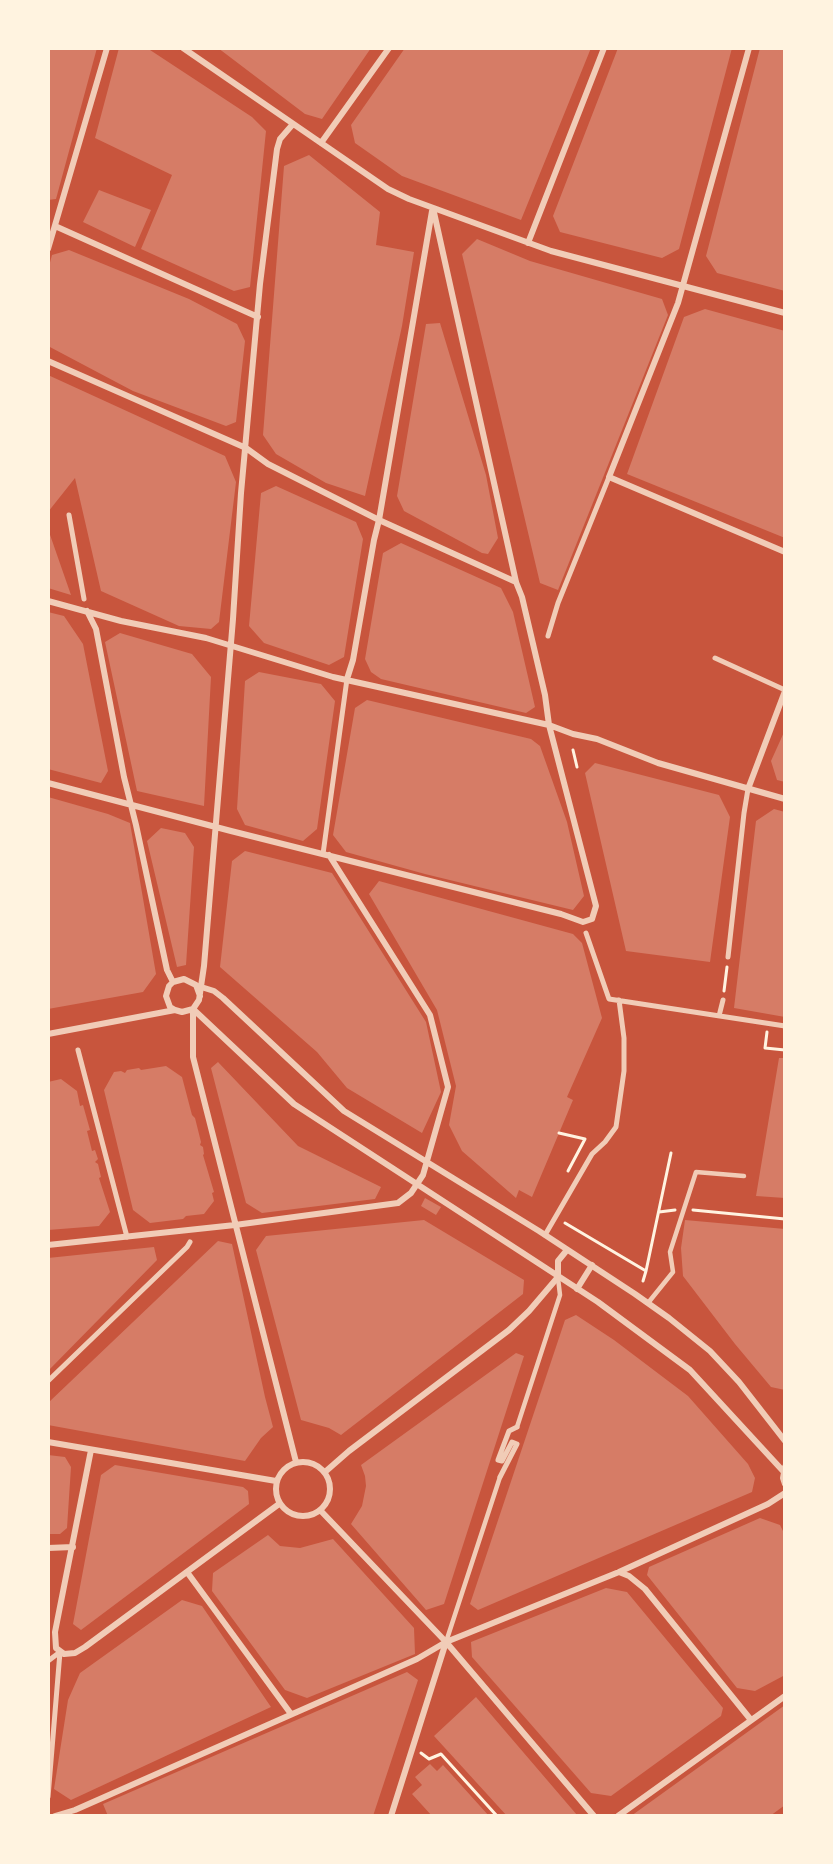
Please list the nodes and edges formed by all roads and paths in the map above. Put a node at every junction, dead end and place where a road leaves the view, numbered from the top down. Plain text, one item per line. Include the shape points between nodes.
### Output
1 (107, 48) edge
2 (183, 48) edge
3 (390, 48) edge
4 (604, 48) edge
5 (749, 48) edge
6 (293, 124) junction
7 (321, 143) junction
8 (433, 208) junction
9 (51, 225) edge
10 (528, 243) junction
11 (48, 249) edge
12 (684, 286) junction
13 (785, 313) edge
14 (258, 316) junction
15 (48, 361) edge
16 (246, 448) junction
17 (609, 477) junction
18 (69, 515) dead end
19 (380, 520) junction
20 (785, 552) edge
21 (516, 582) junction
22 (84, 599) dead end
23 (48, 601) edge
24 (87, 611) junction
25 (548, 636) dead end
26 (230, 646) junction
27 (715, 658) dead end
28 (347, 679) junction
29 (785, 691) edge
30 (549, 725) junction
31 (573, 750) dead end
32 (577, 767) dead end
33 (48, 783) edge
34 (748, 789) junction
35 (785, 799) edge
36 (131, 805) junction
37 (215, 827) junction
38 (326, 855) junction
39 (586, 933) dead end
40 (728, 957) joint
41 (173, 982) junction
42 (199, 986) junction
43 (619, 1000) junction
44 (723, 1000) joint
45 (193, 1009) junction
46 (175, 1010) junction
47 (719, 1016) junction
48 (768, 1025) junction
49 (785, 1026) edge
50 (48, 1034) edge
51 (78, 1050) dead end
52 (785, 1050) edge
53 (559, 1133) dead end
54 (671, 1153) dead end
55 (428, 1161) junction
56 (567, 1172) dead end
57 (744, 1176) dead end
58 (417, 1185) junction
59 (683, 1209) junction
60 (658, 1212) junction
61 (556, 1218) junction
62 (785, 1219) edge
63 (235, 1225) junction
64 (544, 1235) junction
65 (127, 1237) junction
66 (190, 1242) dead end
67 (48, 1245) edge
68 (567, 1250) junction
69 (591, 1265) junction
70 (646, 1271) junction
71 (558, 1276) junction
72 (643, 1281) dead end
73 (577, 1289) junction
74 (648, 1303) junction
75 (48, 1381) edge
76 (517, 1427) joint
77 (785, 1441) edge
78 (48, 1443) edge
79 (91, 1450) junction
80 (296, 1462) junction
81 (784, 1469) edge
82 (325, 1472) junction
83 (500, 1477) joint
84 (276, 1481) junction
85 (785, 1484) edge
86 (785, 1493) edge
87 (279, 1504) junction
88 (321, 1510) junction
89 (73, 1547) junction
90 (48, 1548) edge
91 (187, 1572) junction
92 (619, 1572) junction
93 (446, 1641) junction
94 (60, 1652) junction
95 (48, 1661) edge
96 (785, 1696) edge
97 (291, 1714) junction
98 (751, 1720) junction
99 (413, 1746) junction
100 (48, 1797) edge
101 (55, 1816) edge
102 (391, 1816) edge
103 (497, 1816) edge
104 (594, 1816) edge
105 (618, 1816) edge

1 - 9 street
2 - 6 street
3 - 7 street
4 - 10 street
5 - 12 street
6 - 7 street
6 - 14 street via 277,149
7 - 8 street via 388,189
8 - 10 street
8 - 19 street
8 - 21 street
9 - 11 street
9 - 14 street
10 - 12 street
12 - 13 street
12 - 17 street
14 - 16 street
15 - 16 street
16 - 19 street via 268,464
16 - 26 street
17 - 20 street
17 - 25 street
18 - 22 street
19 - 21 street
19 - 28 street
21 - 30 street via 541,676
23 - 24 street
24 - 26 street
24 - 36 street via 96,629
26 - 28 street
26 - 37 street
27 - 29 street
28 - 30 street
28 - 38 street
29 - 34 street
30 - 34 street
30 - 38 street via 596,906 592,919 583,922
31 - 32 path
33 - 36 street
34 - 35 street
34 - 40 street
36 - 37 street
36 - 41 street via 166,970
37 - 38 street
37 - 42 street
38 - 55 street via 430,1015 448,1087
39 - 43 street via 609,999
40 - 44 path
41 - 42 street via 184,979
41 - 46 street via 166,996
42 - 45 street via 200,996
42 - 55 street via 223,998 344,1111
43 - 47 street
43 - 61 street via 624,1071 616,1127 592,1154
44 - 47 street
45 - 46 street
45 - 58 street via 294,1104
45 - 63 street via 195,1068
46 - 50 street
47 - 48 street
48 - 49 street
48 - 52 path via 765,1048
51 - 65 street
53 - 56 path via 585,1139
54 - 60 path
55 - 58 street
55 - 64 street
57 - 59 lane via 696,1172
58 - 63 street via 398,1203
58 - 71 street
59 - 60 path
59 - 62 path
59 - 74 lane via 670,1252 673,1272
60 - 70 path
61 - 64 street
61 - 70 path
63 - 65 street
63 - 80 street
64 - 68 street
65 - 67 street
66 - 75 street
68 - 69 street
68 - 71 street via 558,1261
69 - 73 street
69 - 74 street
70 - 72 path
71 - 73 street
71 - 76 lane via 560,1295
71 - 82 street via 508,1330
73 - 81 street via 690,1370
74 - 77 street via 710,1351
76 - 83 street via 509,1431 498,1460 502,1461 512,1442 517,1444
78 - 79 street
79 - 84 street
79 - 89 street
80 - 82 street via 312,1462
80 - 84 street via 280,1473
81 - 85 street
82 - 88 street via 330,1492
83 - 93 lane
84 - 87 street
86 - 92 street
87 - 88 street via 291,1514 301,1516
87 - 91 street
88 - 93 street
89 - 90 street
89 - 94 street via 55,1632
91 - 94 street via 75,1653
91 - 97 street
92 - 93 street
92 - 98 street via 645,1589
93 - 97 street via 417,1659
93 - 99 street
93 - 104 street
94 - 95 street
94 - 100 street
96 - 98 street
97 - 101 street
98 - 105 street
99 - 102 street
99 - 103 path via 429,1759 441,1754

